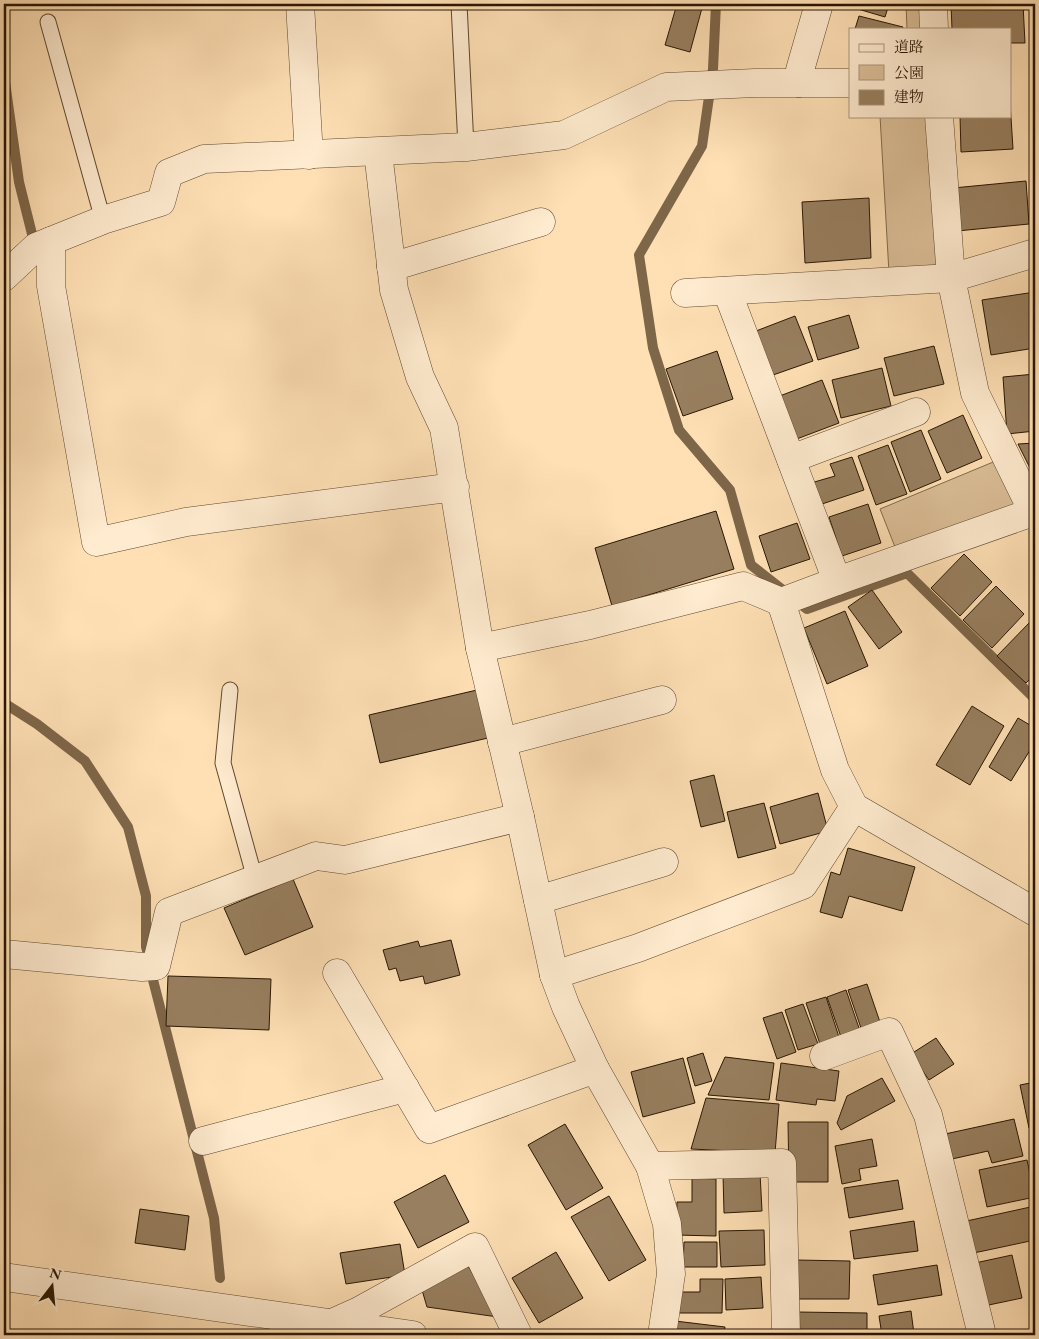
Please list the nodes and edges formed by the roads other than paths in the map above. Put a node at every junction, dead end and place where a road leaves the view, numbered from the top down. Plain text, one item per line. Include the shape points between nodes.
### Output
1 (300, 4) edge
2 (459, 4) edge
3 (819, 4) edge
4 (933, 4) edge
5 (48, 22) dead end
6 (934, 28) edge
7 (799, 83) junction
8 (849, 83) edge
9 (939, 118) edge
10 (466, 147) junction
11 (378, 152) junction
12 (309, 155) junction
13 (102, 220) junction
14 (540, 222) dead end
15 (51, 241) junction
16 (1035, 253) edge
17 (392, 267) junction
18 (4, 277) edge
19 (951, 278) junction
20 (727, 291) junction
21 (685, 294) dead end
22 (916, 412) dead end
23 (791, 459) junction
24 (455, 487) junction
25 (1034, 514) edge
26 (837, 581) junction
27 (781, 602) junction
28 (480, 648) junction
29 (230, 690) dead end
30 (662, 700) dead end
31 (502, 742) junction
32 (854, 807) junction
33 (520, 817) junction
34 (664, 862) dead end
35 (256, 879) junction
36 (538, 900) junction
37 (1035, 912) edge
38 (4, 954) edge
39 (337, 973) dead end
40 (554, 975) junction
41 (824, 1056) dead end
42 (595, 1069) junction
43 (405, 1088) junction
44 (203, 1141) dead end
45 (650, 1166) junction
46 (4, 1277) edge
47 (330, 1324) junction
48 (413, 1335) edge
49 (518, 1335) edge
50 (662, 1335) edge
51 (786, 1335) edge
52 (982, 1335) edge

1 - 12 street
2 - 10 lane
3 - 7 street
4 - 6 street
5 - 13 lane
7 - 8 street
7 - 10 street via 666,87 564,135
9 - 19 street
10 - 11 street
11 - 12 street
11 - 17 street
12 - 13 street via 204,159 169,174 161,202
13 - 15 street
14 - 17 street
15 - 18 street via 36,247
15 - 24 street via 51,286 96,542 186,522
16 - 19 street
17 - 24 street via 394,290 420,377 444,428
19 - 20 street
19 - 25 street via 975,393
20 - 21 street
20 - 23 street
22 - 23 street
23 - 26 street
24 - 28 street
25 - 26 street
26 - 27 street
27 - 28 street via 743,586 590,625
27 - 32 street via 835,770
28 - 31 street
29 - 35 lane via 223,763
30 - 31 street
31 - 33 street
32 - 37 street
32 - 40 street via 802,885 638,948
33 - 35 street via 345,860 316,856
33 - 36 street
34 - 36 street
35 - 38 street via 169,912 156,966
36 - 40 street
39 - 43 street
40 - 42 street
41 - 52 street via 889,1032 928,1115
42 - 43 street via 429,1129
42 - 45 street
43 - 44 street
45 - 50 street via 667,1224 671,1274
45 - 51 street via 782,1163
46 - 47 street
47 - 48 street
47 - 49 street via 475,1247

